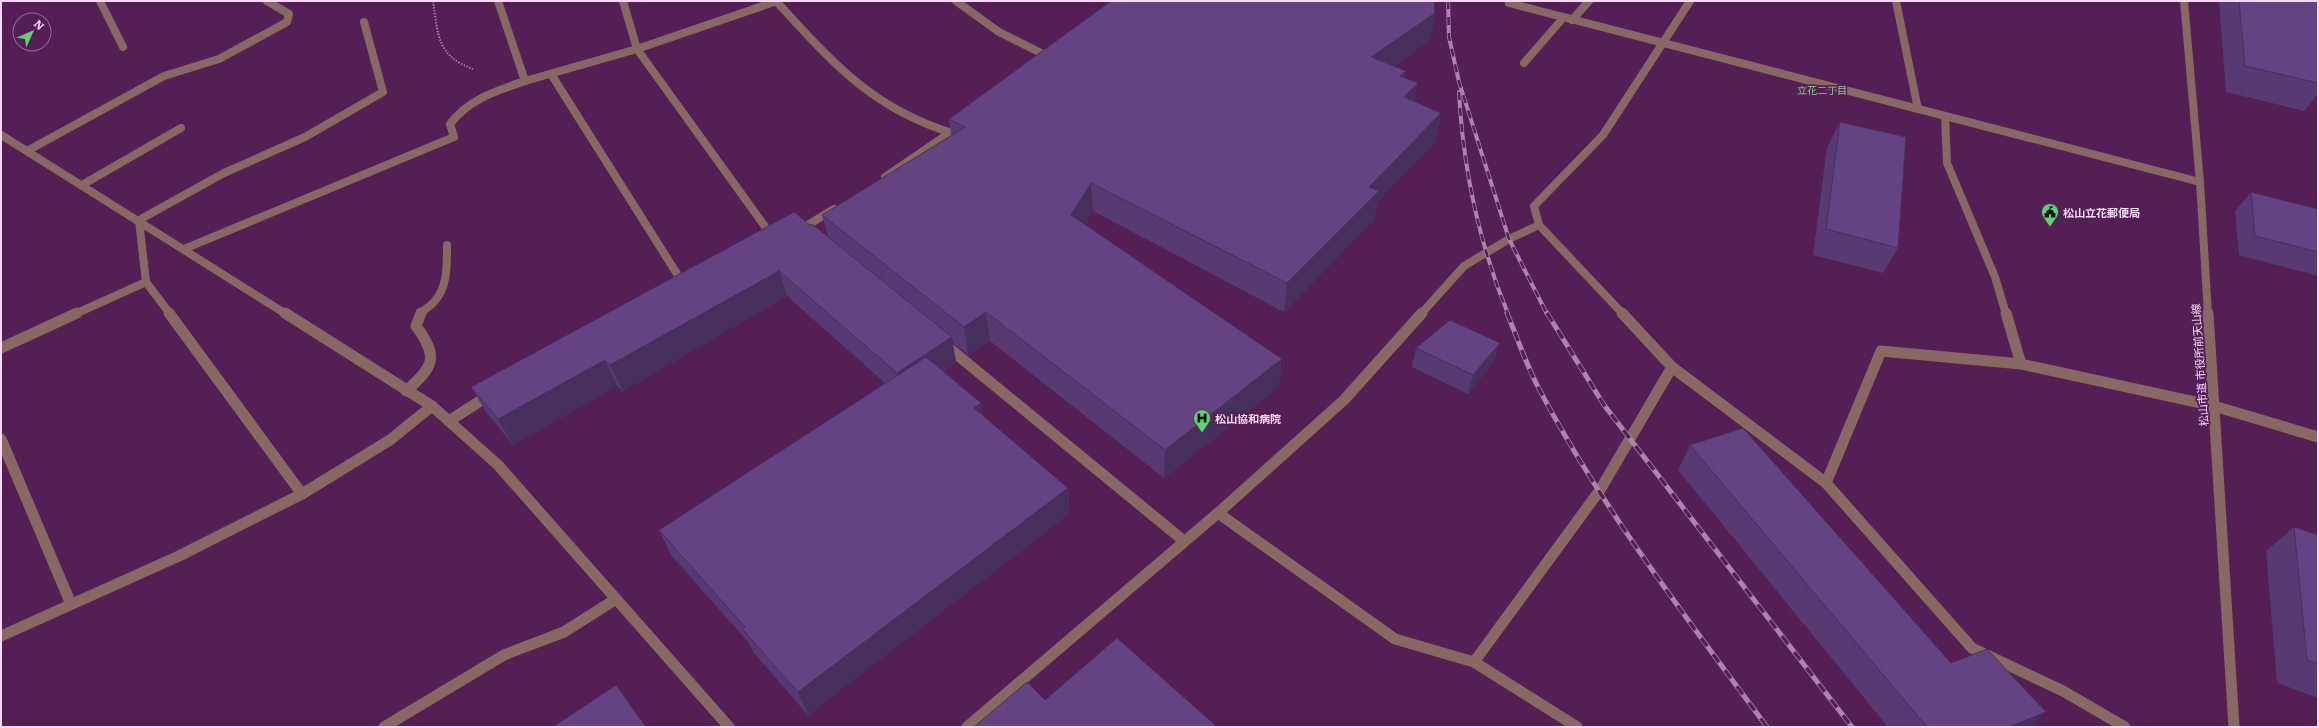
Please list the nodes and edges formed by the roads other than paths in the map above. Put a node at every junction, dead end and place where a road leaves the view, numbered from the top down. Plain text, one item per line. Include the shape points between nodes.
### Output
1 (100, 1) edge
2 (267, 1) edge
3 (498, 1) edge
4 (623, 1) edge
5 (777, 1) edge
6 (956, 1) edge
7 (1589, 1) edge
8 (1690, 1) edge
9 (1896, 1) edge
10 (2184, 1) edge
11 (1509, 2) dead end
12 (764, 3) edge
13 (1563, 18) junction
14 (1572, 20) junction
15 (364, 22) dead end
16 (1664, 44) junction
17 (123, 47) dead end
18 (637, 49) junction
19 (1047, 56) edge
20 (1524, 63) dead end
21 (551, 74) junction
22 (525, 81) junction
23 (1918, 109) junction
24 (1946, 116) junction
25 (970, 118) edge
26 (181, 128) dead end
27 (952, 132) junction
28 (1, 135) edge
29 (26, 151) junction
30 (880, 180) edge
31 (2200, 182) junction
32 (82, 185) junction
33 (841, 204) edge
34 (139, 220) junction
35 (1539, 225) junction
36 (447, 245) dead end
37 (184, 249) junction
38 (146, 282) junction
39 (688, 291) edge
40 (938, 339) edge
41 (1, 348) edge
42 (2020, 364) junction
43 (1672, 367) junction
44 (406, 391) junction
45 (497, 391) edge
46 (432, 406) junction
47 (2214, 406) junction
48 (449, 421) junction
49 (2318, 437) edge
50 (1, 439) edge
51 (1826, 483) junction
52 (302, 494) junction
53 (1218, 513) junction
54 (1184, 541) junction
55 (616, 599) junction
56 (71, 604) junction
57 (1, 636) edge
58 (1474, 662) junction
59 (384, 727) edge
60 (729, 727) edge
61 (967, 727) edge
62 (1577, 727) edge
63 (2125, 727) edge
64 (2234, 727) edge

1 - 17 street
2 - 29 street via 289,14 287,22 218,59 164,76
3 - 22 street
4 - 18 street
5 - 12 street
5 - 27 street via 839,70 873,96 905,117 928,127
6 - 19 street via 1006,37
7 - 14 street
8 - 16 street
9 - 23 street
10 - 31 street, 松山市道 市役所前天山線
11 - 13 street
12 - 18 street
13 - 14 street
13 - 20 street
14 - 16 street
15 - 34 street via 383,92 306,136 224,173
16 - 23 street
16 - 35 street via 1603,136 1534,206
18 - 21 street
18 - 33 street via 781,242 805,230
21 - 22 street
21 - 39 street
22 - 37 street via 490,93 464,106 450,124 454,137
23 - 24 street
24 - 31 street
24 - 42 street via 1948,163 1995,276
25 - 27 street
26 - 32 street
27 - 30 street
28 - 29 street
29 - 32 street
31 - 47 street, 松山市道 市役所前天山線
32 - 34 street
34 - 37 street
34 - 38 street
35 - 43 street
35 - 53 street via 1509,239 1464,266 1344,400
36 - 44 street via 448,273 438,298 419,314 416,326 428,341 433,357 428,372
37 - 44 street
38 - 41 street
38 - 52 street
40 - 54 street
42 - 47 street
42 - 51 street via 1882,351
43 - 51 street
43 - 58 street via 1600,490
44 - 46 street
45 - 48 street
46 - 48 street
46 - 52 street via 390,440
47 - 49 street
47 - 64 street, 松山市道 市役所前天山線
48 - 55 street via 498,465
50 - 56 street
51 - 63 street via 1972,648 2063,691
52 - 56 street via 179,556
53 - 54 street
53 - 58 street via 1395,639
54 - 61 street
55 - 59 street via 564,632 504,656
55 - 60 street
56 - 57 street
58 - 62 street

